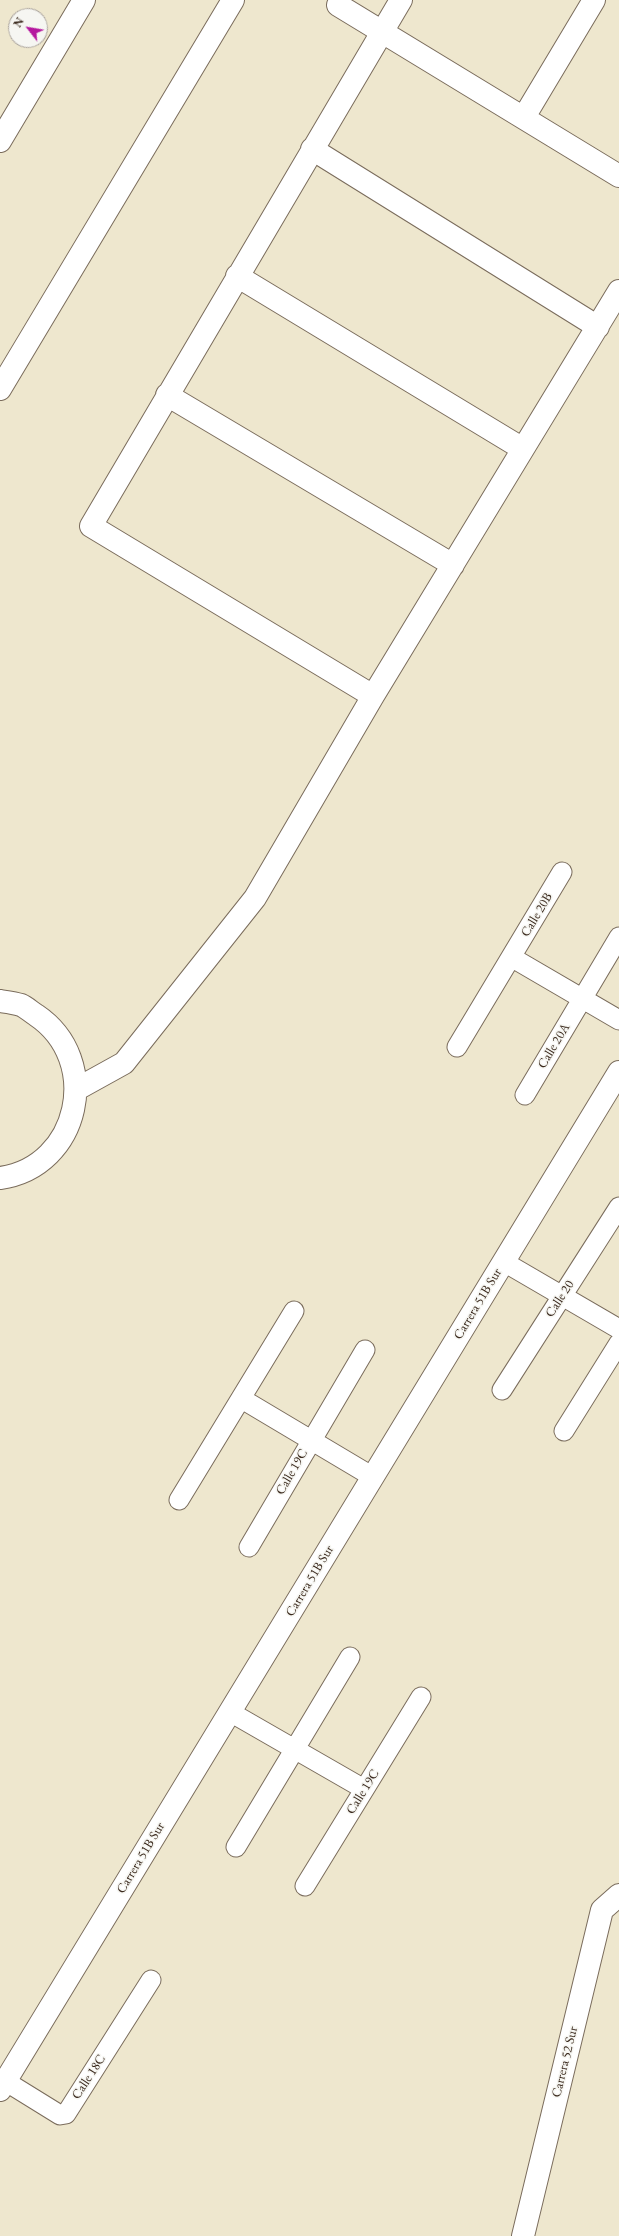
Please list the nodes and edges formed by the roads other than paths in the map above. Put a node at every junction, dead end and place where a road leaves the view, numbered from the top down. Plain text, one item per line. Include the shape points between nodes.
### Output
1 (84, 0) edge
2 (233, 0) edge
3 (401, 0) edge
4 (594, 0) edge
5 (338, 5) dead end
6 (381, 31) junction
7 (524, 117) junction
8 (0, 141) edge
9 (312, 149) junction
10 (619, 176) edge
11 (237, 276) junction
12 (619, 291) edge
13 (598, 327) junction
14 (0, 389) edge
15 (167, 395) junction
16 (523, 450) junction
17 (453, 565) junction
18 (374, 696) junction
19 (562, 872) dead end
20 (619, 937) edge
21 (511, 957) junction
22 (582, 998) junction
23 (0, 1001) edge
24 (619, 1020) edge
25 (457, 1047) dead end
26 (619, 1072) edge
27 (76, 1089) junction
28 (525, 1095) dead end
29 (0, 1178) edge
30 (619, 1207) edge
31 (504, 1262) junction
32 (562, 1296) junction
33 (294, 1311) dead end
34 (619, 1330) edge
35 (619, 1343) edge
36 (365, 1350) dead end
37 (502, 1390) dead end
38 (242, 1399) junction
39 (564, 1431) dead end
40 (311, 1440) junction
41 (373, 1477) junction
42 (179, 1500) dead end
43 (249, 1547) dead end
44 (350, 1657) dead end
45 (421, 1697) dead end
46 (230, 1712) junction
47 (295, 1748) junction
48 (364, 1789) junction
49 (236, 1847) dead end
50 (305, 1886) dead end
51 (619, 1895) edge
52 (151, 1980) dead end
53 (3, 2085) edge
54 (523, 2236) edge

1 - 8 street
2 - 14 street
3 - 6 street
4 - 7 street
5 - 6 street
6 - 7 street
6 - 9 street
7 - 10 street
9 - 11 street
9 - 13 street
11 - 15 street
11 - 16 street
12 - 13 street
13 - 16 street
15 - 17 street
15 - 18 street via 91,526
16 - 17 street
17 - 18 street
18 - 27 street via 255,898 124,1063
19 - 21 lane, Calle 20B
20 - 22 lane
21 - 22 lane
21 - 25 lane
22 - 24 lane
22 - 28 lane, Calle 20A
23 - 27 street via 21,1005 50,1025 70,1054
26 - 31 street, Carrera 51B Sur
27 - 29 street via 69,1126 47,1157 15,1176
30 - 32 lane, Calle 20
31 - 32 lane
31 - 41 street, Carrera 51B Sur
32 - 34 lane
32 - 37 lane, Calle 20
33 - 38 lane
35 - 39 lane
36 - 40 lane
38 - 40 lane
38 - 42 lane
40 - 41 lane
40 - 43 lane, Calle 19C
41 - 46 street, Carrera 51B Sur
44 - 47 lane
45 - 48 lane, Calle 19C
46 - 47 lane
46 - 53 street, Carrera 51B Sur
47 - 48 lane
47 - 49 lane
48 - 50 lane, Calle 19C
51 - 54 street, Carrera 52 Sur via 602,1910
52 - 53 lane, Calle 18C via 66,2114 60,2116

